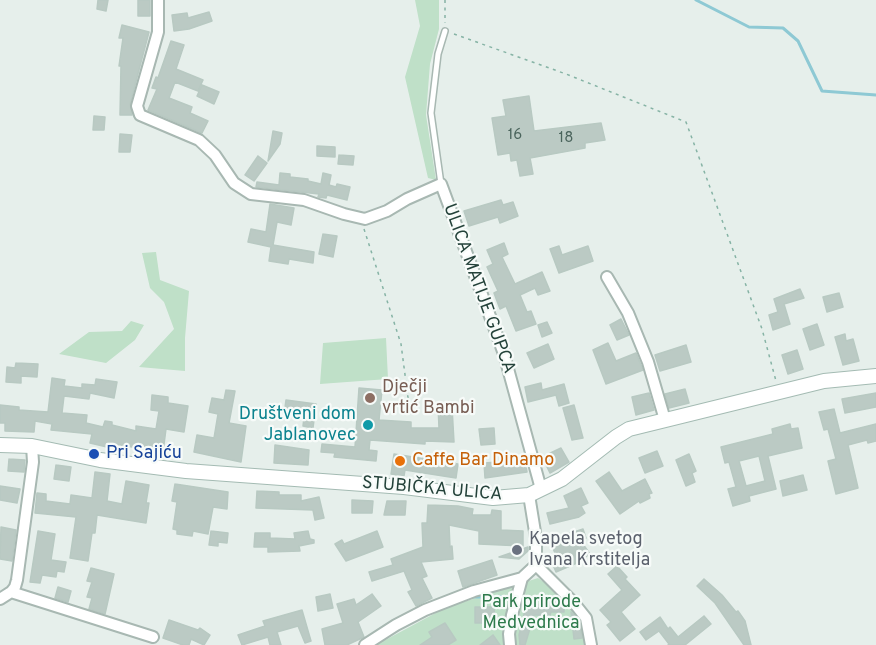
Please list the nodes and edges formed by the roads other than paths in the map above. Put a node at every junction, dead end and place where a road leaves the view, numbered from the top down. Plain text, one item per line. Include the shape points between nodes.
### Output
1 (159, 0) edge
2 (446, 31) road end
3 (441, 184) junction
4 (607, 277) dead end
5 (876, 376) edge
6 (665, 420) junction
7 (0, 445) edge
8 (32, 446) junction
9 (535, 492) junction
10 (536, 565) junction
11 (522, 578) junction
12 (11, 592) junction
13 (0, 599) edge
14 (153, 637) dead end
15 (365, 645) edge
16 (510, 645) edge
17 (591, 645) edge

1 - 3 street, ULICA MATIJE GUPCA via 158,32 136,106 140,115 199,140 234,183 251,194 304,200 364,219 387,212
2 - 3 lane via 438,54 431,113
3 - 9 street, ULICA MATIJE GUPCA via 504,354
4 - 6 street via 648,362
5 - 6 main road, STUBIČKA ULICA via 824,381
6 - 9 main road, STUBIČKA ULICA via 629,429 562,479
7 - 8 main road, STUBIČKA ULICA
8 - 9 main road, STUBIČKA ULICA via 186,471 404,487 493,498
8 - 12 street via 17,580
9 - 10 street, ULICA MATIJE GUPCA
10 - 11 street
10 - 17 street via 586,618
11 - 15 street via 425,610
11 - 16 street via 512,615
12 - 13 street
12 - 14 street

